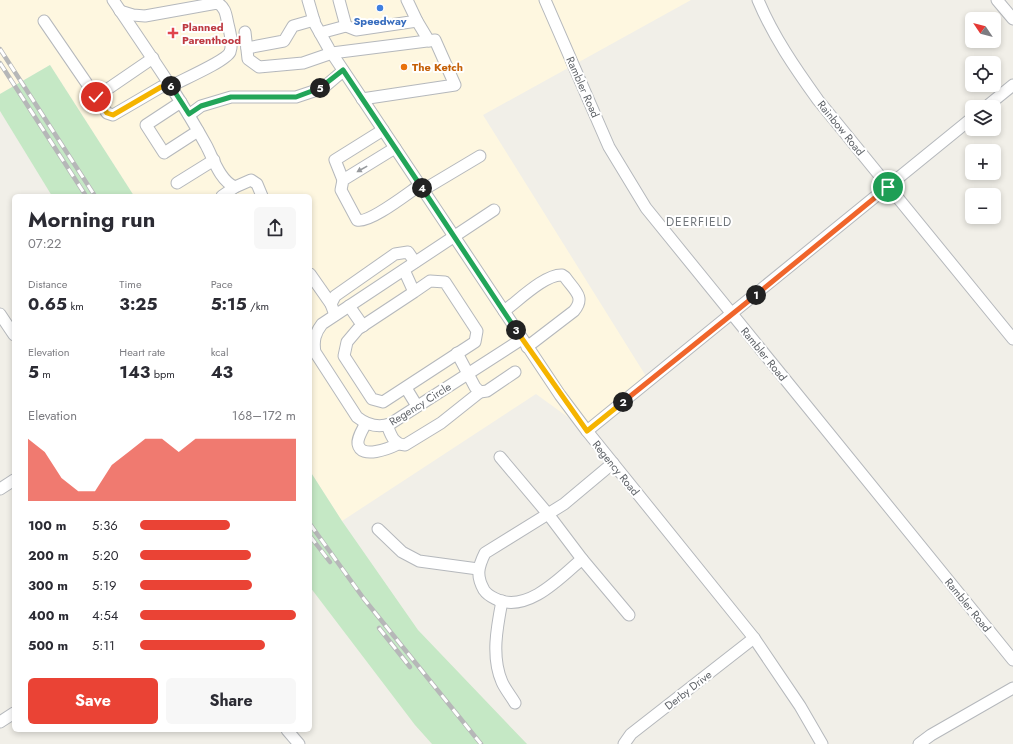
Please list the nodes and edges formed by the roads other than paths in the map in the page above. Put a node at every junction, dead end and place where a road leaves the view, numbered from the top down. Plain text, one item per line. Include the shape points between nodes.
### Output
1 (113, 0) edge
2 (308, 0) edge
3 (340, 0) edge
4 (407, 0) edge
5 (545, 0) edge
6 (758, 0) edge
7 (997, 0) edge
8 (120, 11) junction
9 (1013, 19) edge
10 (44, 20) dead end
11 (314, 20) junction
12 (417, 21) junction
13 (346, 26) junction
14 (245, 32) dead end
15 (320, 33) junction
16 (429, 41) junction
17 (247, 48) junction
18 (332, 53) junction
19 (153, 58) junction
20 (343, 70) junction
21 (1013, 85) edge
22 (171, 86) junction
23 (96, 97) junction
24 (362, 99) junction
25 (995, 100) edge
26 (181, 102) junction
27 (189, 114) junction
28 (965, 124) edge
29 (383, 130) junction
30 (198, 131) junction
31 (395, 148) junction
32 (480, 156) dead end
33 (214, 160) junction
34 (343, 180) junction
35 (177, 183) dead end
36 (235, 186) junction
37 (888, 187) junction
38 (422, 188) junction
39 (225, 194) edge
40 (261, 194) edge
41 (494, 210) dead end
42 (454, 237) junction
43 (415, 262) junction
44 (404, 270) junction
45 (312, 277) edge
46 (414, 292) junction
47 (331, 304) junction
48 (350, 306) junction
49 (504, 311) junction
50 (732, 314) junction
51 (335, 315) junction
52 (1, 316) edge
53 (363, 326) junction
54 (12, 332) edge
55 (1013, 339) edge
56 (525, 343) junction
57 (457, 353) junction
58 (515, 372) dead end
59 (469, 373) junction
60 (406, 388) junction
61 (480, 392) junction
62 (417, 406) junction
63 (366, 423) junction
64 (387, 425) junction
65 (587, 431) junction
66 (398, 444) junction
67 (500, 457) dead end
68 (613, 463) junction
69 (12, 481) edge
70 (0, 489) edge
71 (548, 514) junction
72 (378, 529) dead end
73 (582, 559) junction
74 (478, 569) junction
75 (502, 601) junction
76 (629, 615) dead end
77 (754, 638) junction
78 (1013, 660) edge
79 (1013, 688) edge
80 (515, 703) dead end
81 (12, 714) edge
82 (0, 722) edge
83 (289, 732) edge
84 (298, 744) edge
85 (624, 744) edge
86 (822, 744) edge
87 (919, 744) edge

1 - 8 street
2 - 11 street, Regency Road
3 - 13 street
4 - 12 street
5 - 50 street, Rambler Road via 609,147 624,173 661,228
6 - 37 street, Rainbow Road via 777,39 798,73
7 - 9 street
8 - 19 street
8 - 22 street via 145,16 213,3 220,4 224,9 231,44 228,55
10 - 23 street
11 - 15 street, Regency Road
11 - 17 street via 293,26 284,41
12 - 13 street via 356,30
12 - 16 street
13 - 15 street
14 - 17 street
15 - 18 street, Regency Road
16 - 18 street
16 - 24 street via 435,40 455,85
17 - 18 street via 248,59 259,68 303,63
18 - 20 street, Regency Road
19 - 22 street
19 - 23 street
20 - 24 street, Regency Road
20 - 27 street via 322,88 296,97 231,97 201,106
21 - 25 street
22 - 23 street via 161,87 113,115 107,113
22 - 26 street
24 - 29 street, Regency Road
26 - 27 street
26 - 30 street via 146,125 164,153
27 - 30 street
28 - 37 street
29 - 31 street, Regency Road
29 - 34 street via 335,160
30 - 33 street
31 -> 34 street
31 - 38 street, Regency Road
32 - 38 street
33 - 35 street
33 - 36 street via 228,184
34 - 38 street via 341,190 357,220 361,221
36 - 39 street
36 - 40 street via 251,180 257,184
37 - 50 street
37 - 55 street, Rainbow Road
38 - 42 street, Regency Road
41 - 42 street
42 - 43 street
42 - 49 street, Regency Road
43 - 44 street
43 - 47 street via 408,252 395,254 335,296
44 - 46 street
44 - 48 street
45 - 47 street
46 - 53 street
46 - 57 street via 430,281 445,282 476,331 475,342
47 - 51 street
48 - 51 street
48 - 53 street
49 - 56 street, Regency Road
49 - 56 street, Regency Circle via 556,274 562,275 580,298 580,304 574,311
50 - 65 street
50 - 78 street, Rambler Road
51 - 63 street via 319,329 314,344 315,352 358,417
52 - 54 street
53 - 60 street via 347,342 344,356 372,399 383,402
56 - 59 street, Regency Circle
56 - 65 street, Regency Road
57 - 59 street
57 - 60 street
58 - 61 street via 487,391
59 - 61 street
59 - 62 street, Regency Circle
60 - 62 street
61 - 66 street via 441,423 405,445
62 - 64 street, Regency Circle
63 - 64 street, Regency Circle via 372,426
63 - 66 street via 358,443 366,451 378,453
64 - 66 street via 394,442
65 - 68 street, Regency Road
67 - 71 street
68 - 71 street via 564,504
68 - 77 street, Regency Road
69 - 70 street
71 - 73 street
71 - 74 street via 485,553
72 - 74 street via 402,552 418,561
73 - 75 street via 528,600
73 - 76 street
74 - 75 street via 480,584 487,595
75 - 80 street via 497,625 497,665 502,682
77 - 85 street, Derby Drive via 631,734
77 - 86 street, Regency Road via 800,706
79 - 87 street via 931,734
81 - 82 street
83 - 84 street

